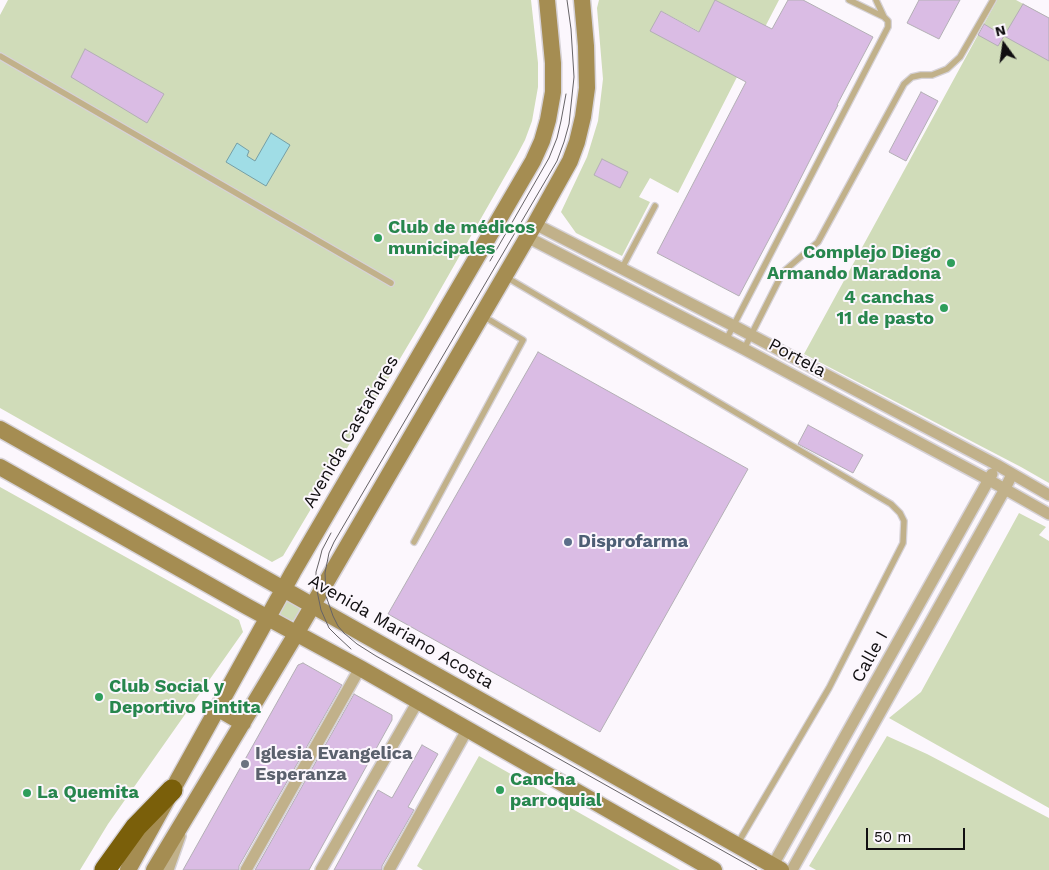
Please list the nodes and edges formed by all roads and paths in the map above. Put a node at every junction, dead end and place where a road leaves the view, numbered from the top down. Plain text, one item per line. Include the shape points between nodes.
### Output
1 (547, 0) edge
2 (582, 0) edge
3 (850, 0) edge
4 (876, 0) edge
5 (993, 0) edge
6 (884, 17) junction
7 (0, 56) edge
8 (655, 206) dead end
9 (531, 230) junction
10 (622, 268) junction
11 (504, 276) junction
12 (391, 283) dead end
13 (482, 315) junction
14 (734, 326) junction
15 (751, 336) junction
16 (726, 340) junction
17 (744, 350) junction
18 (0, 429) edge
19 (997, 465) junction
20 (0, 467) edge
21 (1012, 474) junction
22 (989, 480) junction
23 (1005, 489) junction
24 (1049, 495) edge
25 (1049, 514) edge
26 (414, 542) dead end
27 (284, 589) junction
28 (313, 605) junction
29 (267, 618) junction
30 (296, 634) junction
31 (360, 668) junction
32 (418, 701) junction
33 (217, 708) junction
34 (243, 723) junction
35 (467, 730) junction
36 (172, 790) junction
37 (186, 816) junction
38 (737, 845) junction
39 (777, 868) edge
40 (105, 870) edge
41 (128, 870) edge
42 (154, 870) edge
43 (168, 870) edge
44 (246, 870) edge
45 (321, 870) edge
46 (389, 870) edge
47 (714, 870) edge
48 (792, 870) edge

1 - 27 main road, Avenida Castañares via 553,92 544,134 533,161
2 - 9 main road via 587,88 583,117 570,161
3 - 6 lane
4 - 6 lane
5 - 15 lane via 960,57 947,69 932,75 912,77 904,84 818,242 783,272
6 - 14 lane via 888,26
7 - 12 lane
8 - 10 lane
9 - 10 street, Portela
9 - 11 main road
9 - 16 street, Portela
10 - 14 street, Portela
11 - 13 main road
11 - 38 lane via 891,504 904,521 903,543 829,688
13 - 26 lane via 524,340
13 - 28 main road
14 - 15 street, Portela
14 - 16 lane
15 - 17 lane
15 - 19 street, Portela
16 - 17 street, Portela
17 - 22 street, Portela
18 - 27 main road, Avenida Mariano Acosta
19 - 21 street, Portela
19 - 22 street, Calle I
20 - 29 main road
21 - 23 street, Calle I
21 - 24 street, Portela
22 - 23 street, Portela
22 - 39 street, Calle I
23 - 25 street, Portela
23 - 48 street, Calle I
27 - 28 main road, Avenida Mariano Acosta
27 - 29 main road, Avenida Castañares
28 - 30 main road
28 - 38 main road, Avenida Mariano Acosta
29 - 30 main road
29 - 33 main road, Avenida Castañares
30 - 31 main road
30 - 34 main road
31 - 32 main road
31 - 44 street
32 - 35 main road
32 - 45 street
33 - 34 main road
33 - 36 main road, Avenida Castañares
34 - 37 main road
35 - 46 street
35 - 47 main road
36 - 40 highway via 136,827
36 - 41 main road, Avenida Castañares
37 - 42 main road
37 - 43 street
38 - 39 main road, Avenida Mariano Acosta

